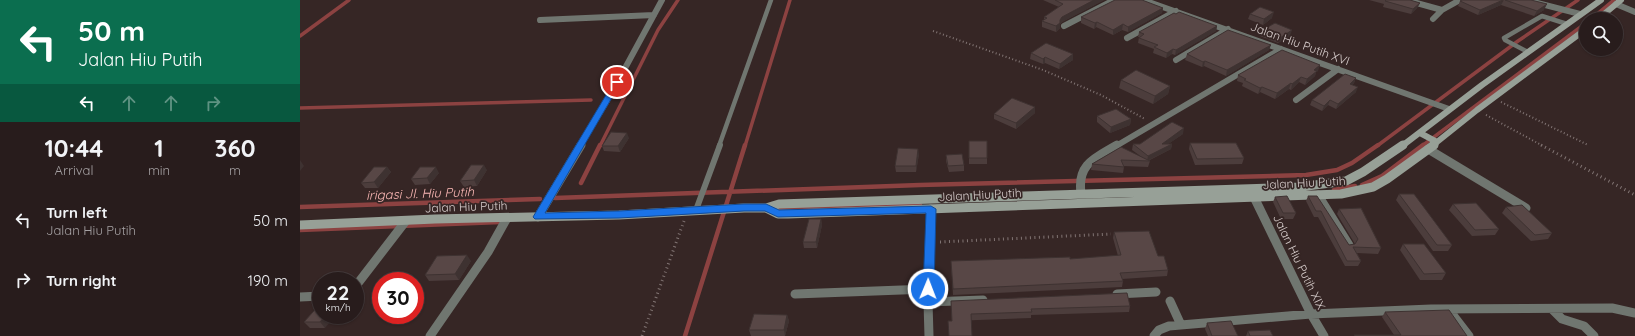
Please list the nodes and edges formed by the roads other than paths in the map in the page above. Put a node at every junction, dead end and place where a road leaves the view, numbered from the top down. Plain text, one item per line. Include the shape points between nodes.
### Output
1 (662, 0) edge
2 (771, 0) edge
3 (1114, 0) edge
4 (1142, 0) edge
5 (1406, 0) edge
6 (1460, 0) edge
7 (1526, 0) edge
8 (1602, 0) edge
9 (1621, 0) edge
10 (1616, 4) junction
11 (1442, 10) junction
12 (1176, 11) junction
13 (1583, 12) edge
14 (1606, 12) edge
15 (1635, 12) edge
16 (1579, 14) edge
17 (654, 15) junction
18 (1579, 15) edge
19 (1433, 19) dead end
20 (540, 20) dead end
21 (1568, 24) junction
22 (1064, 26) dead end
23 (1579, 27) edge
24 (1228, 29) junction
25 (1579, 34) edge
26 (1127, 38) dead end
27 (1281, 48) junction
28 (1528, 52) junction
29 (1176, 60) dead end
30 (1338, 69) junction
31 (1296, 100) dead end
32 (1449, 109) junction
33 (1420, 133) junction
34 (1437, 142) junction
35 (1428, 149) junction
36 (1171, 190) junction
37 (1081, 193) junction
38 (1318, 195) junction
39 (1254, 197) junction
40 (1175, 200) junction
41 (766, 208) junction
42 (1526, 208) edge
43 (931, 209) junction
44 (695, 210) junction
45 (538, 217) junction
46 (507, 218) junction
47 (405, 222) junction
48 (300, 226) edge
49 (1349, 245) edge
50 (364, 275) edge
51 (928, 289) junction
52 (1156, 292) dead end
53 (795, 294) dead end
54 (1109, 294) edge
55 (312, 296) edge
56 (300, 297) edge
57 (991, 299) edge
58 (1170, 301) dead end
59 (928, 302) junction
60 (1552, 309) junction
61 (1449, 310) junction
62 (1635, 312) edge
63 (1311, 314) junction
64 (1181, 325) junction
65 (430, 336) edge
66 (930, 336) edge
67 (1154, 336) edge
68 (1324, 336) edge
69 (1469, 336) edge
70 (1594, 336) edge

1 - 17 street
2 - 44 lane via 723,139
3 - 22 street
4 - 12 street, Jalan Hiu Putih XVI
5 - 11 street
6 - 11 street
7 - 16 street
8 - 13 street
9 - 10 street
10 - 14 street
10 - 15 street
11 - 19 street
12 - 24 street, Jalan Hiu Putih XVI
12 - 26 street
17 - 20 street
17 - 45 street via 611,94
18 - 21 street
21 - 23 street
21 - 28 street
21 - 28 lane via 1542,16 1504,38
24 - 27 street, Jalan Hiu Putih XVI
24 - 29 street
25 - 34 street, Jalan Hiu Putih
27 - 30 street, Jalan Hiu Putih XVI
27 - 37 street via 1093,160 1082,170
28 - 32 street
30 - 31 street
30 - 32 street, Jalan Hiu Putih XVI
32 - 33 street
33 - 34 street
33 - 36 street via 1364,172 1346,181 1299,187
34 - 35 street, Jalan Hiu Putih
35 - 38 street, Jalan Hiu Putih via 1373,187 1353,192
35 - 42 street
36 - 37 street
36 - 40 street
37 - 41 street via 779,204
38 - 39 street, Jalan Hiu Putih
38 - 49 street
39 - 40 street, Jalan Hiu Putih
39 - 63 street, Jalan Hiu Putih XIX
40 - 43 street, Jalan Hiu Putih
41 - 43 street, Jalan Hiu Putih via 778,214
41 - 44 street, Jalan Hiu Putih
43 - 51 street
44 - 45 street, Jalan Hiu Putih
45 - 46 street, Jalan Hiu Putih
46 - 47 street, Jalan Hiu Putih
46 - 65 street via 488,252
47 - 48 street, Jalan Hiu Putih
47 - 50 street
51 - 53 street
51 - 59 street
52 - 54 street
55 - 56 street
57 - 59 street
58 - 64 street
59 - 66 street
60 - 61 street
60 - 62 street via 1612,308
60 - 70 street via 1562,319 1584,326
61 - 63 street
61 - 69 street
63 - 64 street
63 - 68 street, Jalan Hiu Putih XIX
64 - 67 street via 1159,330

